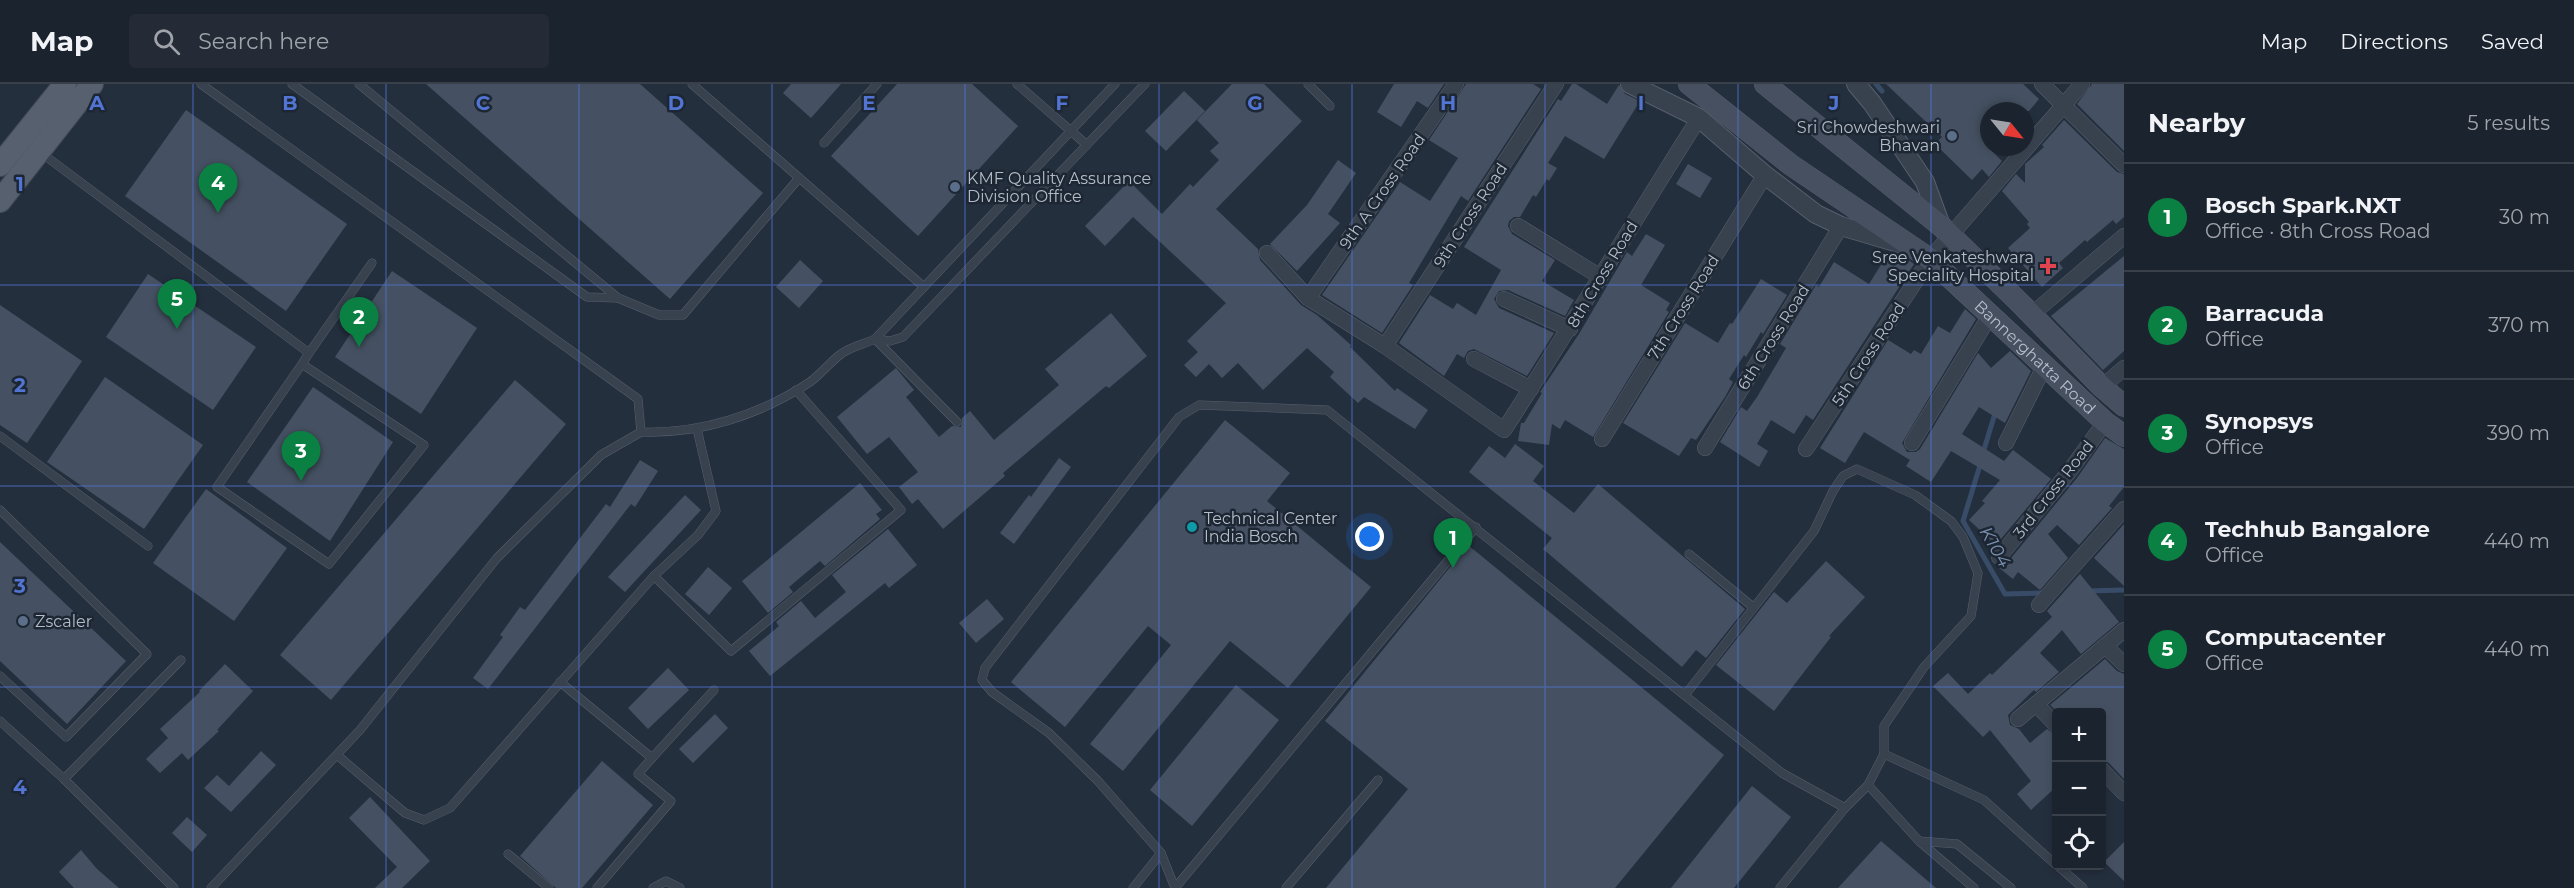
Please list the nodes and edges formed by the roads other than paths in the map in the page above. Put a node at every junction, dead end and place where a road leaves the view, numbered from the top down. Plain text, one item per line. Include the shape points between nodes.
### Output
1 (64, 84) edge
2 (92, 84) edge
3 (201, 84) edge
4 (292, 84) edge
5 (359, 84) edge
6 (692, 84) edge
7 (878, 84) edge
8 (1017, 84) edge
9 (1115, 84) edge
10 (1145, 84) edge
11 (1308, 84) edge
12 (1456, 84) edge
13 (1630, 84) edge
14 (1689, 84) edge
15 (1765, 84) edge
16 (1856, 84) edge
17 (2042, 84) edge
18 (2082, 84) edge
19 (1553, 85) edge
20 (2064, 105) junction
21 (1330, 106) dead end
22 (1699, 118) junction
23 (1071, 130) junction
24 (824, 143) dead end
25 (1087, 145) junction
26 (38, 151) junction
27 (0, 165) edge
28 (2124, 165) edge
29 (1765, 175) junction
30 (798, 178) junction
31 (0, 201) edge
32 (1518, 226) dead end
33 (1842, 226) junction
34 (1945, 230) junction
35 (2124, 236) edge
36 (1267, 253) dead end
37 (1923, 253) junction
38 (372, 263) dead end
39 (1599, 276) junction
40 (924, 287) junction
41 (618, 298) junction
42 (1308, 298) junction
43 (1504, 299) dead end
44 (1991, 314) junction
45 (2031, 315) junction
46 (1570, 328) junction
47 (874, 339) junction
48 (1385, 346) junction
49 (309, 353) junction
50 (1474, 359) dead end
51 (302, 364) junction
52 (2045, 365) junction
53 (2124, 368) edge
54 (2102, 387) junction
55 (1531, 389) junction
56 (796, 390) junction
57 (2124, 406) edge
58 (957, 422) dead end
59 (2105, 422) junction
60 (697, 429) junction
61 (641, 432) junction
62 (0, 436) edge
63 (2124, 436) edge
64 (1602, 440) dead end
65 (1912, 443) dead end
66 (2006, 443) dead end
67 (1705, 448) dead end
68 (1806, 449) dead end
69 (2124, 509) edge
70 (0, 510) edge
71 (1476, 527) junction
72 (148, 546) dead end
73 (1689, 554) dead end
74 (1999, 556) dead end
75 (654, 576) junction
76 (2039, 605) dead end
77 (1753, 607) junction
78 (2124, 630) edge
79 (2105, 646) junction
80 (181, 660) dead end
81 (2124, 664) edge
82 (0, 676) edge
83 (560, 682) junction
84 (714, 690) dead end
85 (1685, 695) junction
86 (2036, 704) junction
87 (2018, 719) dead end
88 (0, 721) edge
89 (2052, 721) edge
90 (1884, 754) junction
91 (337, 755) junction
92 (651, 758) junction
93 (2106, 774) edge
94 (64, 779) junction
95 (1378, 780) dead end
96 (1868, 785) junction
97 (2124, 793) edge
98 (1845, 808) junction
99 (1919, 841) junction
100 (1161, 853) junction
101 (508, 854) dead end
102 (2052, 861) edge
103 (2063, 870) edge
104 (174, 888) edge
105 (211, 888) edge
106 (549, 888) edge
107 (597, 888) edge
108 (653, 888) edge
109 (680, 888) edge
110 (1133, 888) edge
111 (1175, 888) edge
112 (1286, 888) edge
113 (1780, 888) edge
114 (1974, 888) edge
115 (2011, 888) edge
116 (2083, 888) edge

1 - 27 main road
2 - 26 main road
3 - 61 lane via 638,399
4 - 41 lane via 587,297
5 - 41 lane
6 - 30 lane
7 - 24 lane
8 - 23 lane
9 - 23 lane
10 - 25 lane
11 - 21 lane
12 - 42 street, 9th A Cross Road
13 - 22 street
14 - 37 main road, Bannerghatta Road via 1791,165
15 - 34 main road, Bannerghatta Road
16 - 34 street via 1925,182
17 - 20 street
18 - 20 street, 5th Cross Road
19 - 48 street, 9th Cross Road
20 - 28 street
20 - 34 street, 5th Cross Road
22 - 29 street
22 - 39 street, 8th Cross Road
23 - 25 lane
23 - 40 lane
25 - 47 lane via 903,337 890,341
26 - 31 main road
26 - 49 lane
29 - 33 street via 1816,214
29 - 64 street, 7th Cross Road
30 - 40 lane
30 - 41 lane via 683,315 659,315
32 - 39 street
33 - 37 street
33 - 67 street, 6th Cross Road
34 - 37 street, 5th Cross Road
34 - 45 main road, Bannerghatta Road
35 - 45 street
36 - 42 street
37 - 44 main road, Bannerghatta Road
37 - 68 street, 5th Cross Road
38 - 49 lane
39 - 46 street, 8th Cross Road
40 - 47 lane
42 - 48 street
43 - 46 street
44 - 52 main road, Bannerghatta Road
44 - 65 street
45 - 54 main road, Bannerghatta Road
46 - 55 street, 8th Cross Road
47 - 56 lane via 842,353 812,381
47 - 58 lane
48 - 55 street, 8th Cross Road via 1504,430
49 - 51 lane
50 - 55 street
51 - 51 lane via 217,488 328,564 424,445
52 - 59 main road, Bannerghatta Road
52 - 66 street
53 - 54 street
54 - 57 main road, Bannerghatta Road
56 - 60 lane via 760,411
56 - 75 lane via 901,510 731,651
59 - 63 main road, Bannerghatta Road
59 - 74 street, 3rd Cross Road
60 - 61 lane
60 - 75 lane via 716,512 698,535
61 - 91 lane via 602,455 497,558
62 - 72 lane
69 - 76 street
70 - 82 lane via 147,654 66,737
71 - 85 lane
71 - 100 lane via 1327,410 1199,405 1179,417 985,668 981,680 1049,733 1098,781
71 - 111 lane
73 - 77 lane
75 - 83 lane
77 - 85 lane
77 - 90 lane via 1814,531 1843,476 1857,469 1916,495 1951,521 1963,537 1978,573 1971,615 1924,667 1884,726
78 - 79 street
79 - 81 street
79 - 86 street
80 - 94 lane
83 - 91 lane via 450,808 424,820 405,813
83 - 92 lane
84 - 92 lane
85 - 98 lane via 1782,772
86 - 87 street
86 - 89 street
88 - 94 lane
90 - 96 lane
90 - 102 lane via 1984,800
91 - 105 lane
92 - 107 lane via 638,774 671,801
93 - 97 street
94 - 104 lane
95 - 112 lane
96 - 98 lane
96 - 99 lane
98 - 113 lane
99 - 114 lane
99 - 115 lane via 1957,844
100 - 110 lane
100 - 111 lane
101 - 106 lane
103 - 116 lane
108 - 109 lane via 666,881

